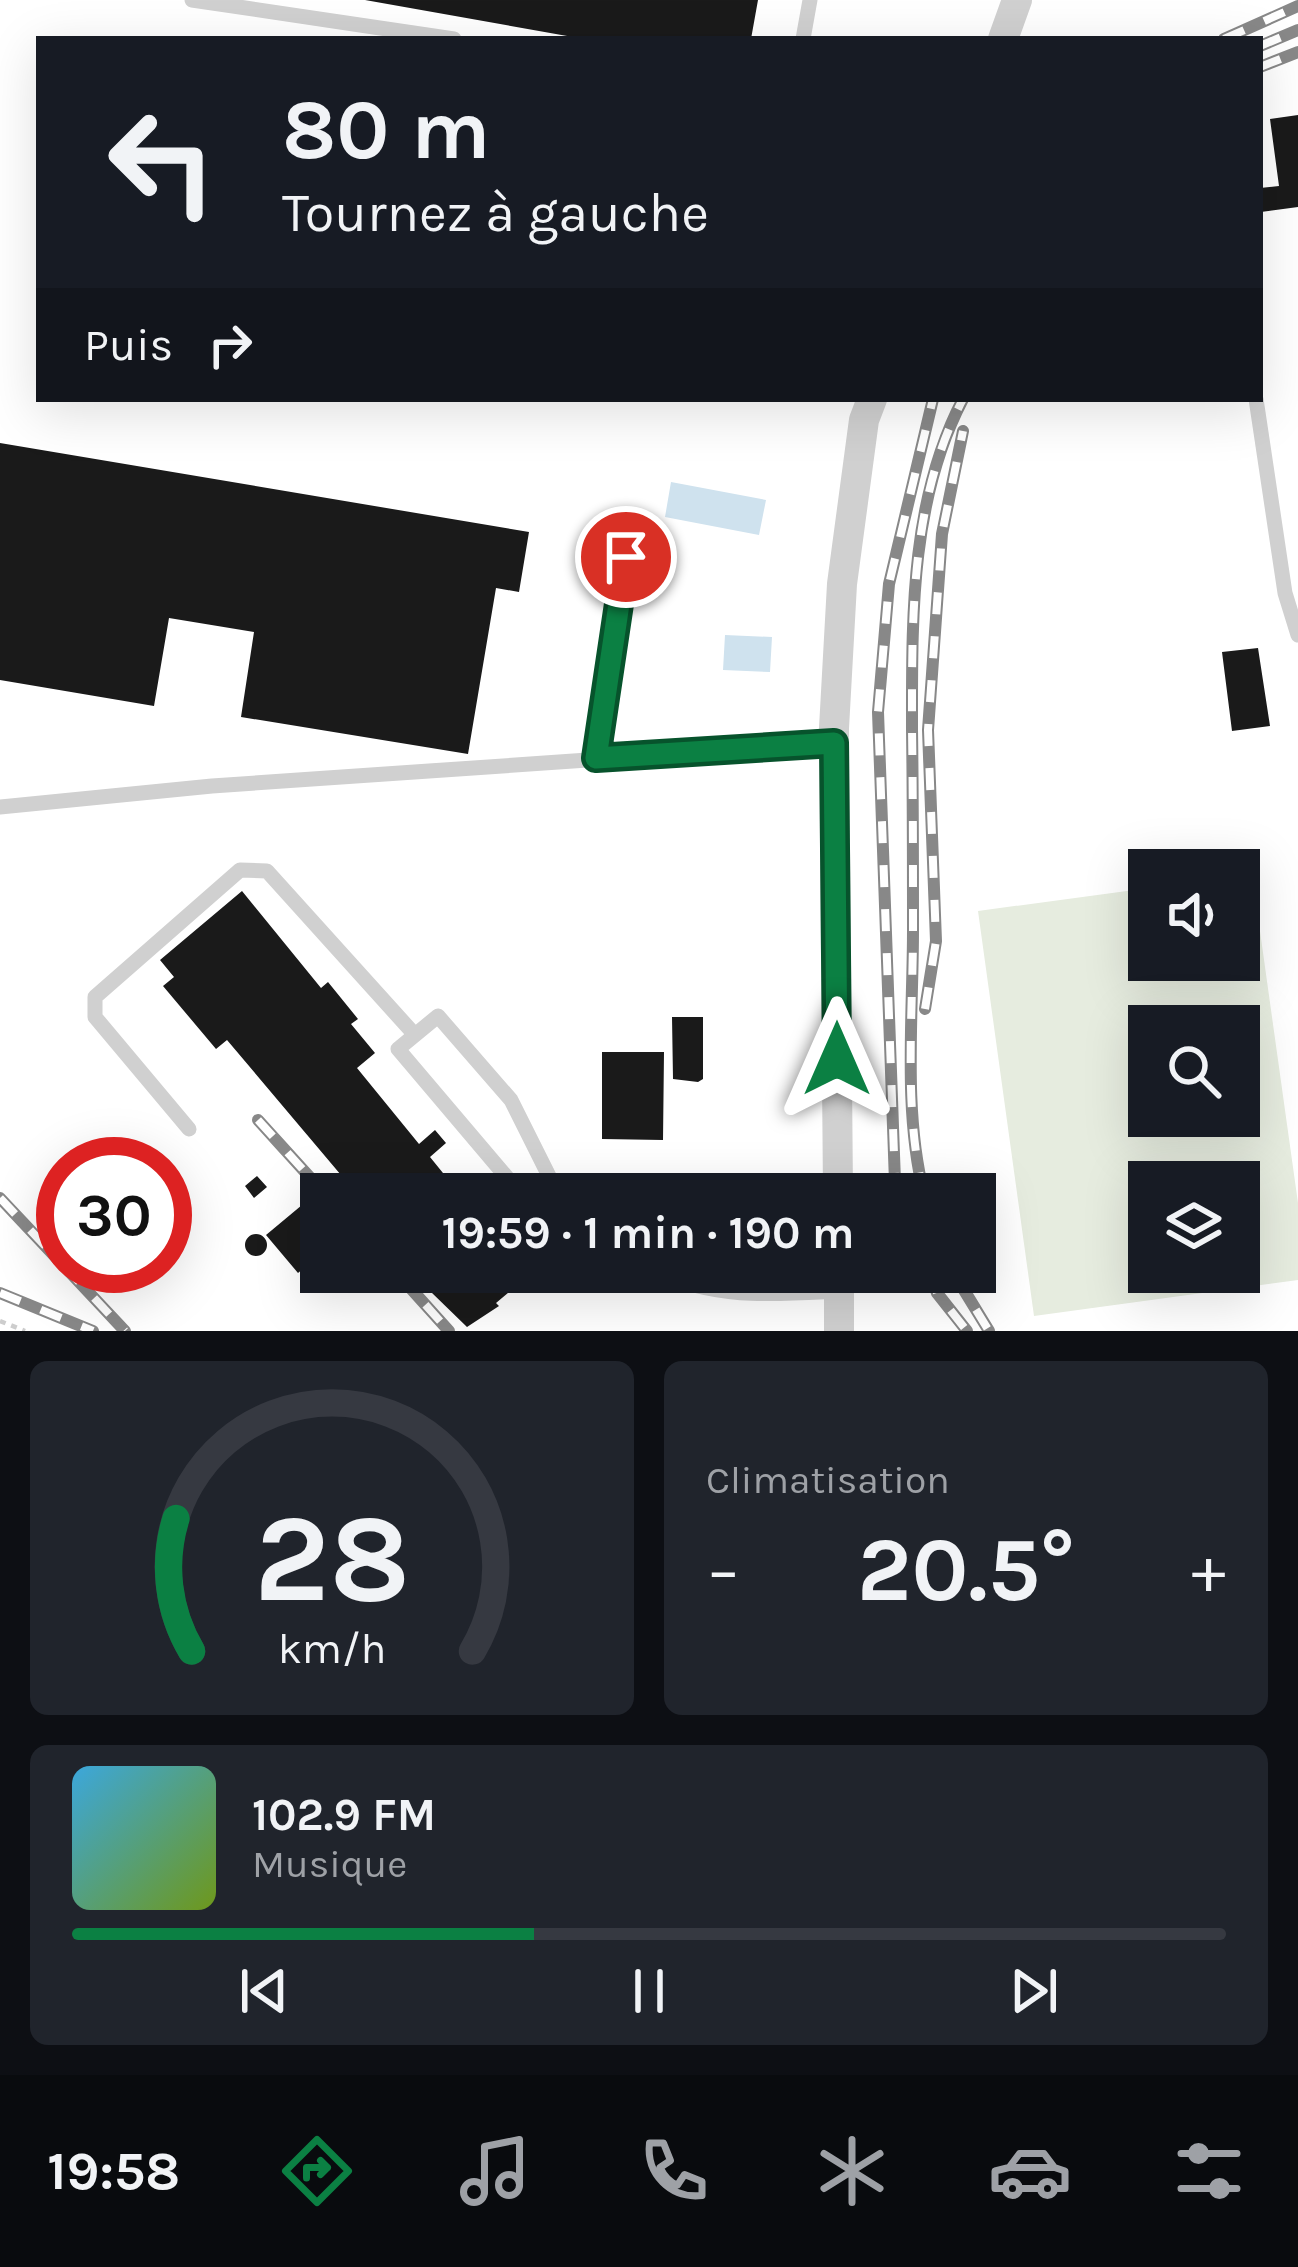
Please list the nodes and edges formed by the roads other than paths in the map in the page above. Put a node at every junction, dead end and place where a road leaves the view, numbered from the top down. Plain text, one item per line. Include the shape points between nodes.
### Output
1 (193, 0) edge
2 (810, 0) edge
3 (1017, 0) edge
4 (434, 36) edge
5 (804, 36) edge
6 (1004, 36) edge
7 (871, 402) edge
8 (1256, 402) edge
9 (626, 557) dead end
10 (1298, 635) edge
11 (834, 743) junction
12 (596, 758) junction
13 (0, 807) edge
14 (415, 1036) junction
15 (189, 1129) dead end
16 (503, 1173) edge
17 (548, 1173) edge
18 (838, 1173) edge
19 (839, 1293) edge
20 (839, 1331) edge

1 - 4 lane
2 - 5 lane
3 - 6 street
7 - 11 street via 842,584
8 - 10 lane
9 - 12 lane
11 - 12 lane
11 - 18 street
12 - 13 lane
14 - 15 lane via 267,871 240,870 95,997 94,1017
14 - 16 lane via 398,1049
14 - 17 lane via 438,1016 511,1100
19 - 20 street

